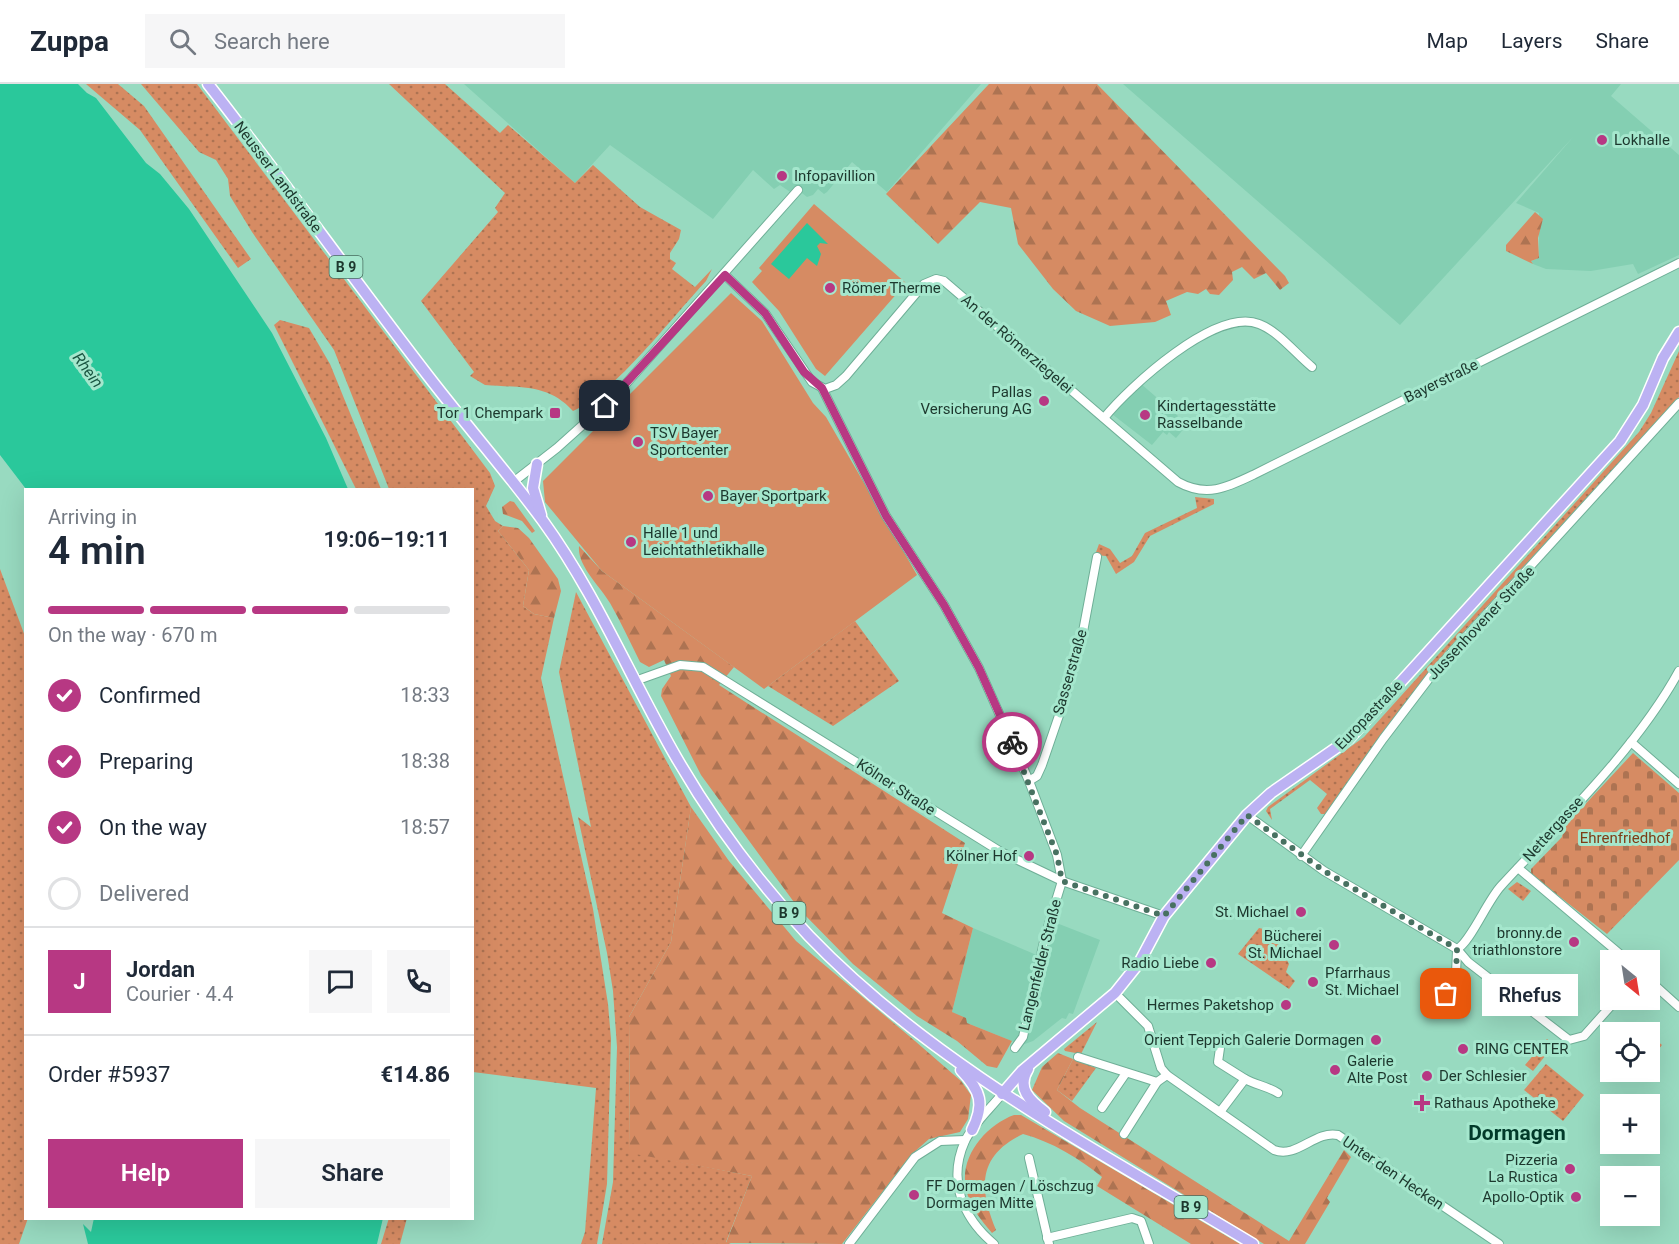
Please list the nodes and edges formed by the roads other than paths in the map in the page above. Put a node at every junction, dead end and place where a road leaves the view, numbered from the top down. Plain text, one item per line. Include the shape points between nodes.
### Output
1 (208, 84) edge
2 (798, 190) dead end
3 (1679, 264) edge
4 (725, 275) junction
5 (1679, 332) edge
6 (1312, 367) dead end
7 (822, 388) junction
8 (1679, 403) edge
9 (1104, 418) junction
10 (537, 464) junction
11 (512, 483) junction
12 (1202, 491) joint
13 (543, 521) junction
14 (1097, 557) dead end
15 (1679, 671) edge
16 (635, 681) junction
17 (1631, 741) junction
18 (1029, 781) junction
19 (1679, 784) edge
20 (1247, 815) junction
21 (1301, 856) junction
22 (1518, 868) junction
23 (1062, 881) junction
24 (1164, 916) junction
25 (1457, 949) junction
26 (1615, 950) edge
27 (1660, 990) edge
28 (1116, 993) junction
29 (1446, 994) dead end
30 (1679, 1007) edge
31 (1607, 1010) edge
32 (1015, 1047) dead end
33 (1221, 1048) dead end
34 (1078, 1057) dead end
35 (951, 1058) junction
36 (1034, 1061) junction
37 (1126, 1073) junction
38 (1167, 1075) junction
39 (1245, 1079) junction
40 (1157, 1082) junction
41 (1278, 1093) dead end
42 (1002, 1094) junction
43 (1102, 1108) dead end
44 (1220, 1112) junction
45 (1058, 1127) junction
46 (972, 1130) junction
47 (1124, 1134) dead end
48 (965, 1140) junction
49 (1029, 1158) dead end
50 (1048, 1241) edge
51 (849, 1244) edge
52 (994, 1244) edge
53 (1149, 1244) edge
54 (1253, 1244) edge
55 (1499, 1244) edge

1 - 11 main road, Neusser Landstraße / B 9
2 - 4 street
3 - 12 street, Bayerstraße via 1226,488
4 - 7 street via 765,313 804,372
4 - 10 street via 615,396
5 - 20 main road, Europastraße via 1643,405 1620,441 1349,739 1271,793
6 - 9 street via 1270,330 1240,321 1208,334 1150,370
7 - 9 street, An der Römerziegelei via 836,385 924,284 936,279 951,286
7 - 18 street via 886,516 944,605 979,668
8 - 21 street, Jussenhovener Straße via 1434,672
9 - 12 street, An der Römerziegelei via 1178,482
10 - 11 street
10 - 13 main road via 534,488
11 - 13 main road, B 9
13 - 16 main road, B 9
14 - 18 street, Sasserstraße via 1082,637 1065,698 1042,765 1037,776
15 - 17 street, Nettergasse
16 - 23 street, Kölner Straße via 680,665 710,671 968,833
16 - 35 main road, B 9 via 701,797 780,903 853,979
17 - 19 street
17 - 22 street, Nettergasse
18 - 23 street via 1057,855
20 - 21 street
20 - 24 main road, Europastraße
21 - 25 street
22 - 25 street, Nettergasse via 1492,897
22 - 26 street
23 - 24 street, Kölner Straße
23 - 32 street, Langenfelder Straße via 1023,1036
24 - 28 main road, Europastraße via 1139,963
25 - 29 street via 1456,973
25 - 31 street via 1476,969 1569,1040 1584,1036
27 - 30 street
28 - 36 main road, Europastraße
28 - 38 street, Unter den Hecken via 1148,1026 1157,1059
33 - 39 street via 1218,1062
34 - 37 street
35 - 42 main road, B 9
35 - 46 main road via 979,1098 980,1115
36 - 42 main road, Europastraße
36 - 45 main road via 1024,1077 1026,1094
37 - 40 street
37 - 43 street
38 - 40 street
38 - 44 street, Unter den Hecken
39 - 41 street
39 - 44 street
40 - 47 street
42 - 45 main road, B 9
42 - 46 street
44 - 55 street, Unter den Hecken via 1279,1152 1329,1134 1338,1136
45 - 54 main road, B 9
46 - 48 street
48 - 51 street via 940,1141 915,1157
48 - 52 street via 957,1178 960,1197 973,1222
49 - 50 street
50 - 53 street via 1132,1218 1141,1221

